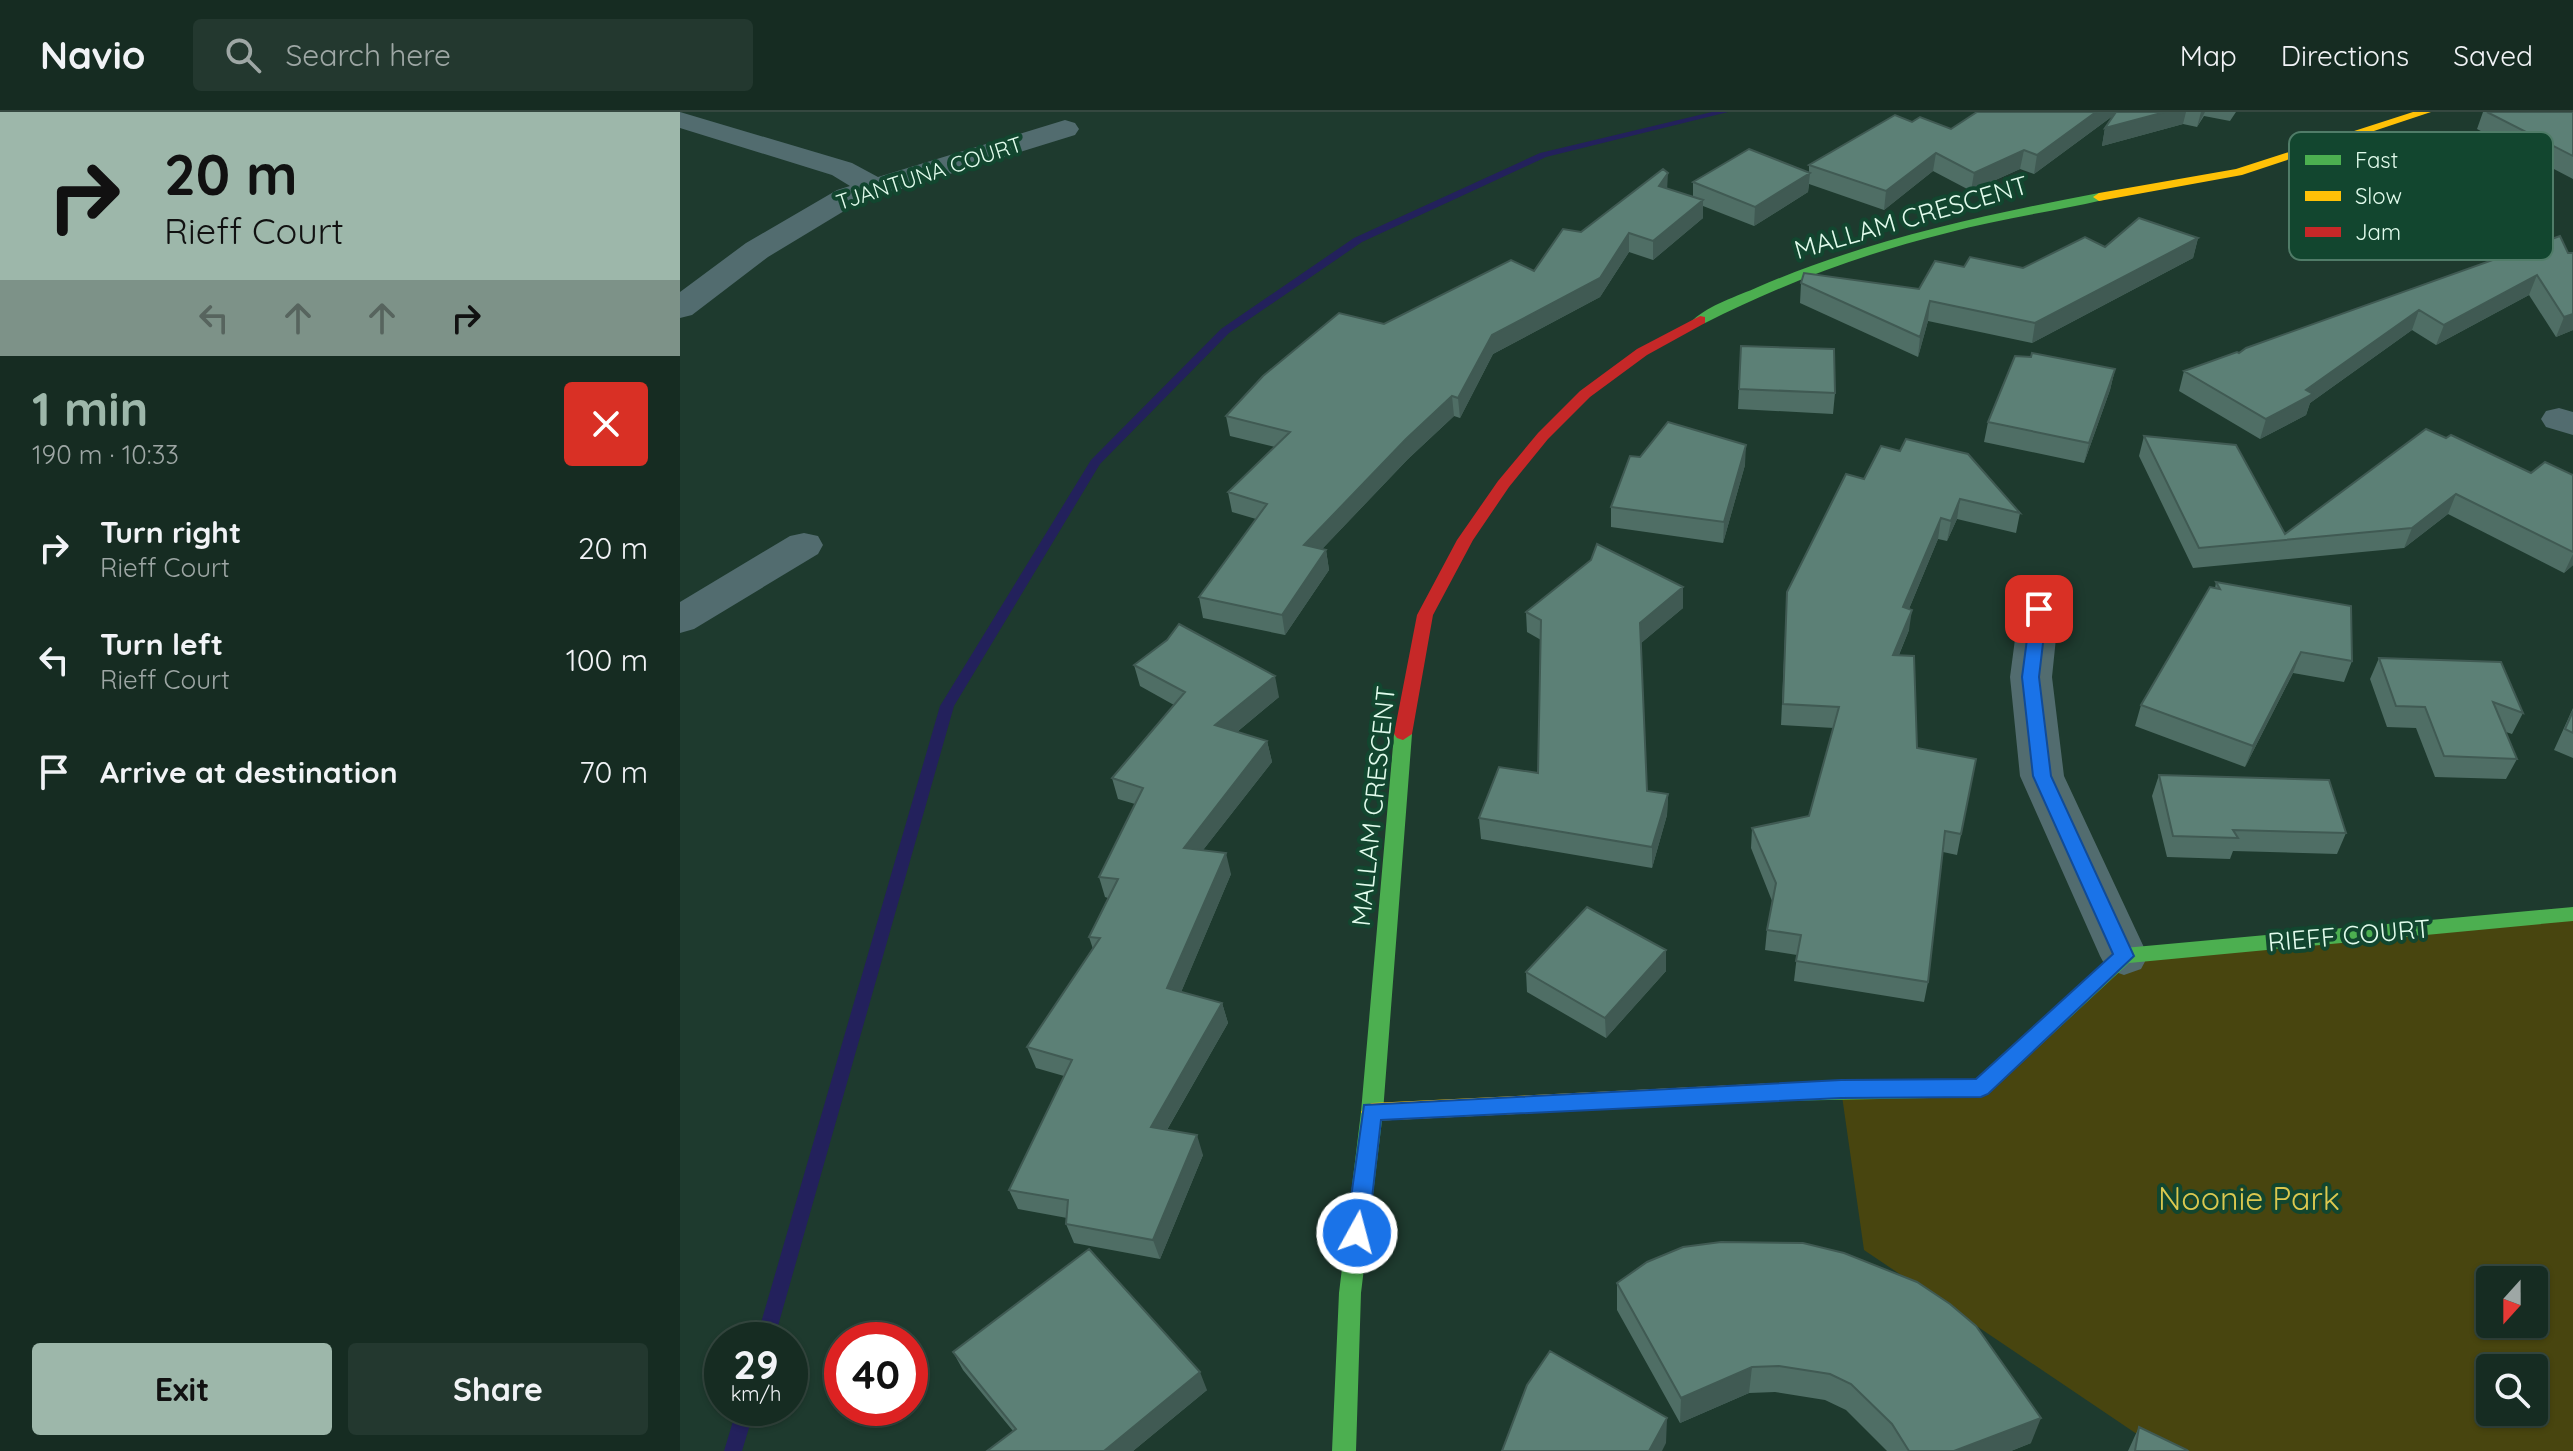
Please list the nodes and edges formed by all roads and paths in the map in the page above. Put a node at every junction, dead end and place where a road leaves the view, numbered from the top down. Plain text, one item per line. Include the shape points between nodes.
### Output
1 (2425, 112) edge
2 (680, 119) edge
3 (1065, 129) dead end
4 (2363, 132) edge
5 (2289, 156) edge
6 (873, 187) junction
7 (680, 308) edge
8 (804, 545) dead end
9 (2039, 609) dead end
10 (680, 620) edge
11 (2573, 914) edge
12 (2124, 956) junction
13 (1372, 1112) junction
14 (1344, 1451) edge

1 - 4 street, MALLAM CRESCENT
2 - 6 street via 842,169
3 - 6 street, TJANTUNA COURT
5 - 13 street, MALLAM CRESCENT via 2238,172 2054,205 1884,246 1785,280 1642,352 1585,394 1543,436 1465,540 1425,615 1405,712
6 - 7 street, TJANTUNA COURT via 808,217
8 - 10 street
9 - 12 street via 2031,677 2042,776
11 - 12 street, RIEFF COURT
12 - 13 street via 1981,1088 1841,1089
13 - 14 street, MALLAM CRESCENT via 1350,1293

